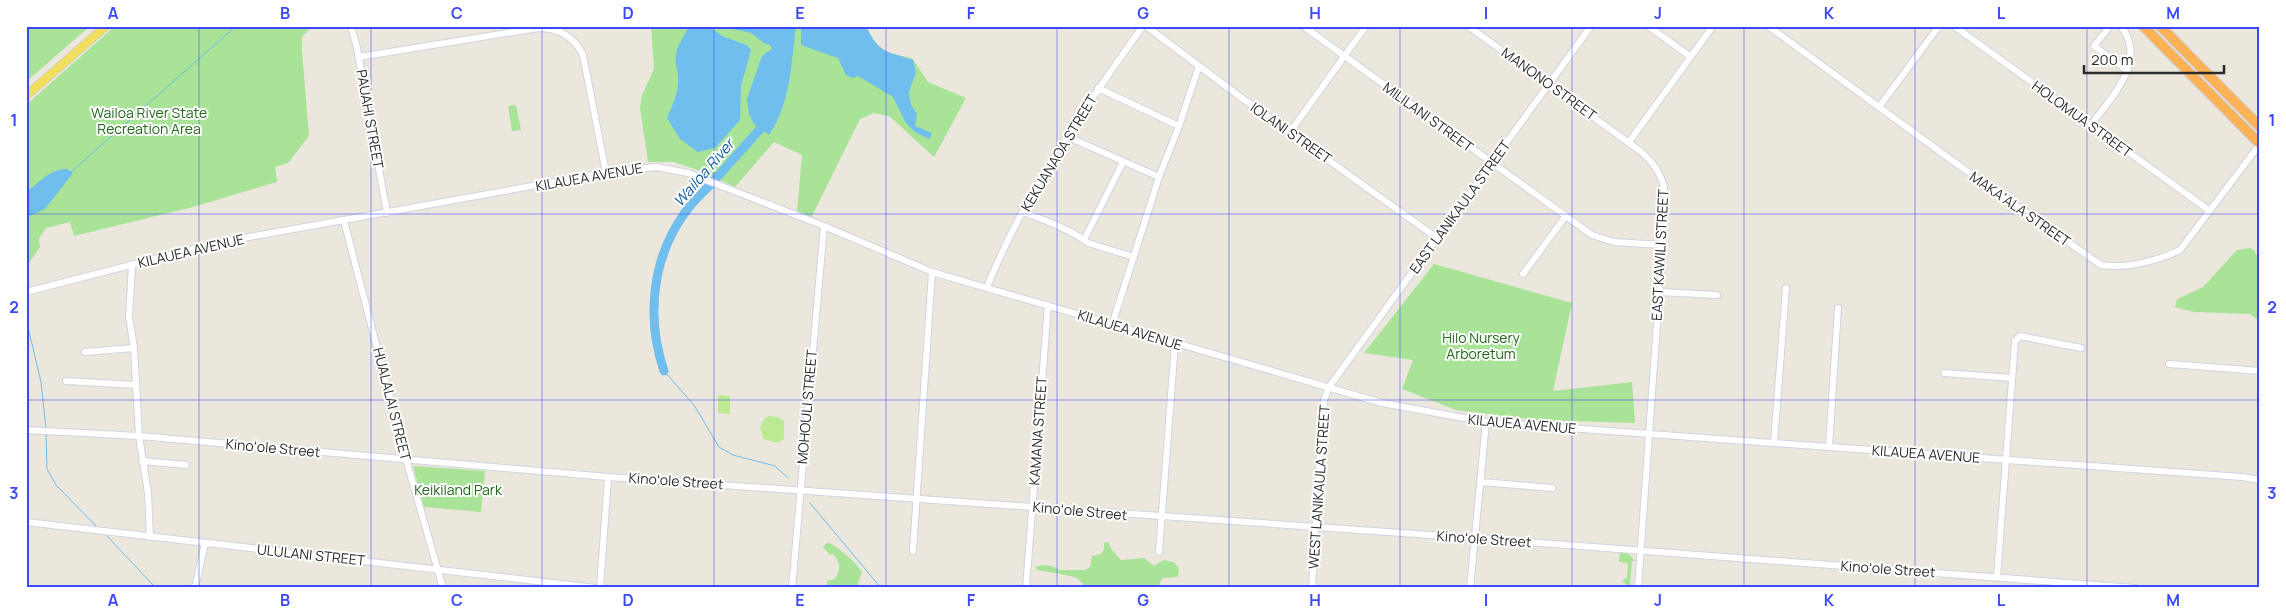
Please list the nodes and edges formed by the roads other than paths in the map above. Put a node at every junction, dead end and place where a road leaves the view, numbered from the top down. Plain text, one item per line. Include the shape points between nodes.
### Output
1 (106, 26) edge
2 (351, 26) edge
3 (1144, 26) edge
4 (1302, 26) edge
5 (1366, 26) edge
6 (1468, 26) edge
7 (1591, 26) edge
8 (1648, 26) edge
9 (1713, 26) edge
10 (1768, 26) edge
11 (1939, 26) edge
12 (1954, 26) edge
13 (2110, 26) edge
14 (2121, 26) edge
15 (2143, 26) edge
16 (2160, 26) edge
17 (359, 57) junction
18 (1345, 57) junction
19 (1691, 57) junction
20 (1198, 66) junction
21 (2128, 71) junction
22 (1549, 84) junction
23 (1098, 88) junction
24 (26, 96) edge
25 (1879, 107) junction
26 (2249, 116) junction
27 (2260, 120) edge
28 (2091, 125) junction
29 (1179, 126) junction
30 (2260, 127) edge
31 (1290, 132) junction
32 (1068, 137) junction
33 (1629, 142) junction
34 (2259, 142) edge
35 (1123, 162) junction
36 (1491, 163) junction
37 (606, 173) junction
38 (1159, 177) junction
39 (2210, 211) junction
40 (387, 212) junction
41 (1023, 212) junction
42 (1565, 217) junction
43 (344, 220) junction
44 (824, 226) junction
45 (1085, 238) junction
46 (1437, 238) junction
47 (1663, 245) junction
48 (1134, 257) junction
49 (132, 264) junction
50 (932, 272) junction
51 (1523, 274) dead end
52 (987, 287) junction
53 (1786, 288) dead end
54 (26, 292) edge
55 (1659, 292) junction
56 (1716, 295) dead end
57 (1048, 305) junction
58 (1838, 308) dead end
59 (1112, 325) junction
60 (1175, 343) junction
61 (134, 348) junction
62 (2081, 348) dead end
63 (84, 352) dead end
64 (2169, 364) dead end
65 (2260, 371) edge
66 (1944, 373) dead end
67 (2012, 378) junction
68 (66, 381) dead end
69 (136, 385) junction
70 (1329, 387) junction
71 (1486, 422) junction
72 (26, 430) edge
73 (1648, 435) junction
74 (138, 436) junction
75 (1774, 442) junction
76 (1829, 446) junction
77 (406, 459) junction
78 (2006, 460) junction
79 (142, 461) junction
80 (186, 465) dead end
81 (608, 477) junction
82 (2260, 480) edge
83 (1481, 482) junction
84 (1552, 488) dead end
85 (800, 490) junction
86 (918, 499) junction
87 (1033, 507) junction
88 (1161, 517) junction
89 (26, 522) edge
90 (1316, 528) junction
91 (150, 537) junction
92 (1473, 538) junction
93 (205, 543) junction
94 (913, 551) dead end
95 (1159, 552) dead end
96 (1640, 552) junction
97 (438, 569) junction
98 (1997, 577) junction
99 (195, 588) edge
100 (443, 588) edge
101 (598, 588) edge
102 (792, 588) edge
103 (1026, 588) edge
104 (1312, 588) edge
105 (1470, 588) edge
106 (1638, 588) edge
107 (2135, 588) edge

1 - 24 main road
2 - 17 street, PAUAHI STREET
3 - 20 street, IOLANI STREET
3 - 23 street, KEKUANAOA STREET
4 - 18 street, MILILANI STREET
5 - 18 street
6 - 22 street, MANONO STREET
7 - 22 street, EAST LANIKAULA STREET
8 - 19 street
9 - 19 street
10 - 25 street, MAKA‘ALA STREET
11 - 25 street
12 - 28 street, HOLOMUA STREET
13 - 21 street via 2094,46
14 - 21 street via 2130,46
15 - 34 highway
16 - 26 highway
17 - 37 street via 538,28 562,32 584,55
17 - 40 street, PAUAHI STREET
18 - 31 street
18 - 36 street, MILILANI STREET
19 - 33 street
20 - 29 street
20 - 31 street, IOLANI STREET
21 - 28 street
22 - 33 street, MANONO STREET
22 - 36 street, EAST LANIKAULA STREET
23 - 29 street
23 - 32 street, KEKUANAOA STREET
25 - 39 street, MAKA‘ALA STREET via 2101,265 2128,265 2180,250
26 - 27 highway
26 - 30 highway
28 - 39 street, HOLOMUA STREET
29 - 38 street
31 - 46 street, IOLANI STREET
32 - 35 street
32 - 41 street, KEKUANAOA STREET
33 - 47 street, EAST KAWILI STREET via 1648,157 1662,178 1666,201
34 - 39 street, MAKA‘ALA STREET
35 - 38 street
35 - 45 street
36 - 42 street, MILILANI STREET
36 - 46 street, EAST LANIKAULA STREET
37 - 40 street, KILAUEA AVENUE
37 - 44 street, KILAUEA AVENUE via 656,167 688,173
38 - 48 street
40 - 43 street, KILAUEA AVENUE
41 - 45 street
41 - 52 street, KEKUANAOA STREET
42 - 47 street, MILILANI STREET via 1592,235 1614,242
42 - 51 street
43 - 49 street, KILAUEA AVENUE via 216,244
43 - 77 street, HUALALAI STREET
44 - 50 street, KILAUEA AVENUE
44 - 85 street, MOHOULI STREET
45 - 48 street via 1088,243
46 - 70 street, EAST LANIKAULA STREET
47 - 55 street, EAST KAWILI STREET
48 - 59 street
49 - 54 street, KILAUEA AVENUE
49 - 61 street via 129,317
50 - 52 street, KILAUEA AVENUE
50 - 86 street
52 - 57 street, KILAUEA AVENUE
53 - 75 street
55 - 56 street
55 - 73 street, EAST KAWILI STREET
57 - 59 street, KILAUEA AVENUE
57 - 87 street, KAMANA STREET
58 - 76 street
59 - 60 street, KILAUEA AVENUE
60 - 70 street, KILAUEA AVENUE
60 - 88 street
61 - 63 street
61 - 69 street
62 - 67 street via 2020,336 2015,341
64 - 65 street
66 - 67 street
67 - 78 street
68 - 69 street
69 - 74 street
70 - 71 street, KILAUEA AVENUE via 1382,403
70 - 90 street, WEST LANIKAULA STREET via 1322,417
71 - 73 street, KILAUEA AVENUE
71 - 83 street
72 - 74 street, Kinoʻole Street
73 - 75 street, KILAUEA AVENUE
73 - 96 street, EAST KAWILI STREET
74 - 77 street, Kinoʻole Street
74 - 79 street
75 - 76 street, KILAUEA AVENUE
76 - 78 street, KILAUEA AVENUE
77 - 81 street, Kinoʻole Street
77 - 97 street, HUALALAI STREET
78 - 82 street, KILAUEA AVENUE
78 - 98 street
79 - 80 street
79 - 91 street via 148,493
81 - 85 street, Kinoʻole Street
81 - 101 street
83 - 84 street
83 - 92 street
85 - 86 street, Kinoʻole Street
85 - 102 street, MOHOULI STREET
86 - 87 street, Kinoʻole Street
86 - 94 street
87 - 88 street, Kinoʻole Street
87 - 103 street, KAMANA STREET
88 - 90 street, Kinoʻole Street
88 - 95 street
89 - 91 street, ULULANI STREET
90 - 92 street, Kinoʻole Street
90 - 104 street, WEST LANIKAULA STREET
91 - 93 street, ULULANI STREET
92 - 96 street, Kinoʻole Street
92 - 105 street
93 - 97 street, ULULANI STREET
93 - 99 street
96 - 98 street, Kinoʻole Street
96 - 106 street, EAST KAWILI STREET
97 - 100 street, HUALALAI STREET
97 - 101 street, ULULANI STREET
98 - 107 street, Kinoʻole Street

